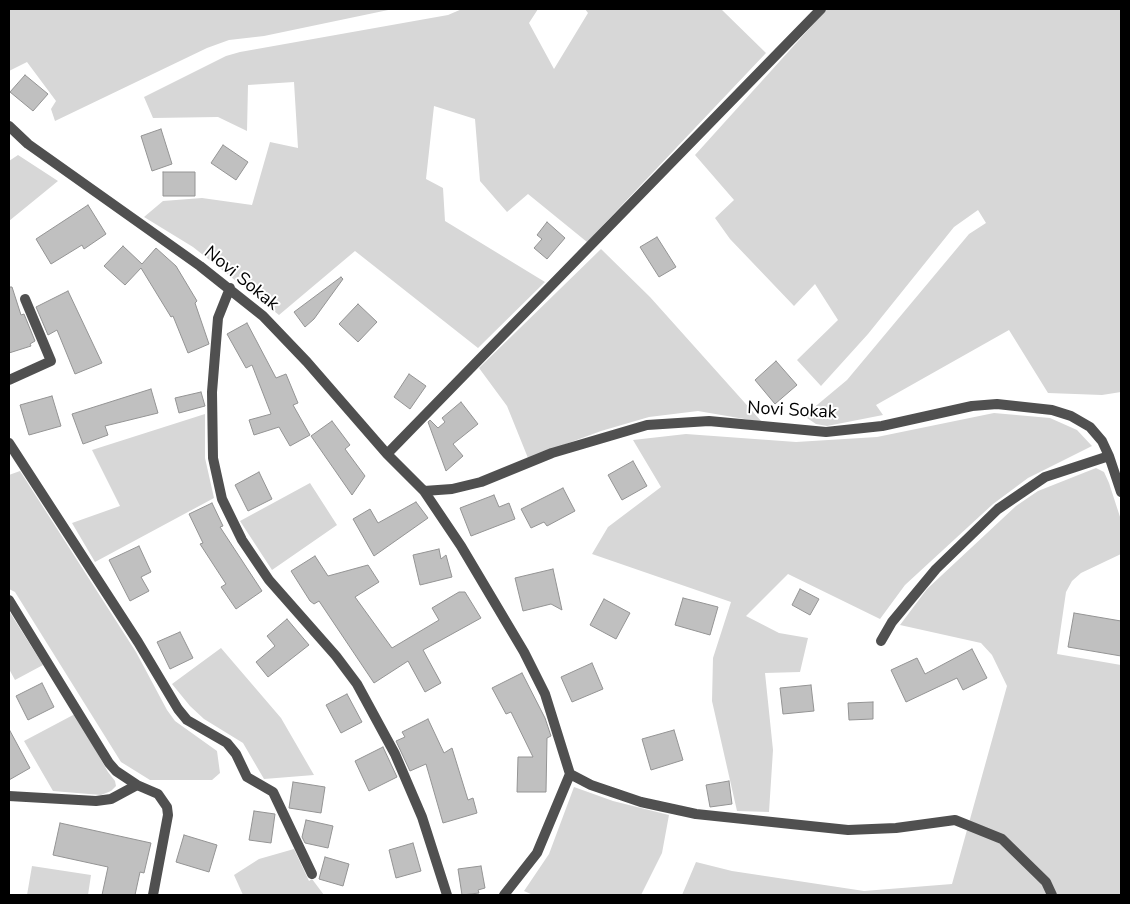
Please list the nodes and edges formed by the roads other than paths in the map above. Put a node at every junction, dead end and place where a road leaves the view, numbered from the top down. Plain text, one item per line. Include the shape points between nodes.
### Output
1 (821, 9) edge
2 (9, 126) edge
3 (230, 288) junction
4 (25, 299) dead end
5 (9, 380) edge
6 (9, 443) edge
7 (386, 454) junction
8 (1108, 456) junction
9 (424, 490) junction
10 (1121, 492) edge
11 (9, 600) edge
12 (881, 641) dead end
13 (570, 774) junction
14 (137, 785) junction
15 (9, 796) edge
16 (312, 874) dead end
17 (153, 895) edge
18 (447, 895) edge
19 (504, 895) edge
20 (1052, 895) edge

1 - 7 street
2 - 3 street, Novi Sokak via 28,144
3 - 7 street, Novi Sokak via 284,338
3 - 18 street via 218,318 212,392 213,458 222,499 242,540 265,574 347,670 366,700 422,817
4 - 5 street via 51,360
6 - 16 street via 178,709 187,720 227,744 236,754 247,777 273,792
7 - 9 street, Novi Sokak
8 - 9 street, Novi Sokak via 1102,441 1090,427 1071,416 1052,410 997,404 972,406 882,426 826,432 709,422 646,425 552,453 482,482 452,489
8 - 10 street, Novi Sokak
8 - 12 street via 1045,477 998,509 936,569 892,622
9 - 13 street, Novi Sokak via 524,652 545,694
11 - 14 street via 109,763
13 - 19 street via 537,853
13 - 20 street via 591,785 641,802 696,814 848,830 955,820 1002,839 1046,882
14 - 15 street via 111,799 96,801
14 - 17 street via 158,794 168,807

